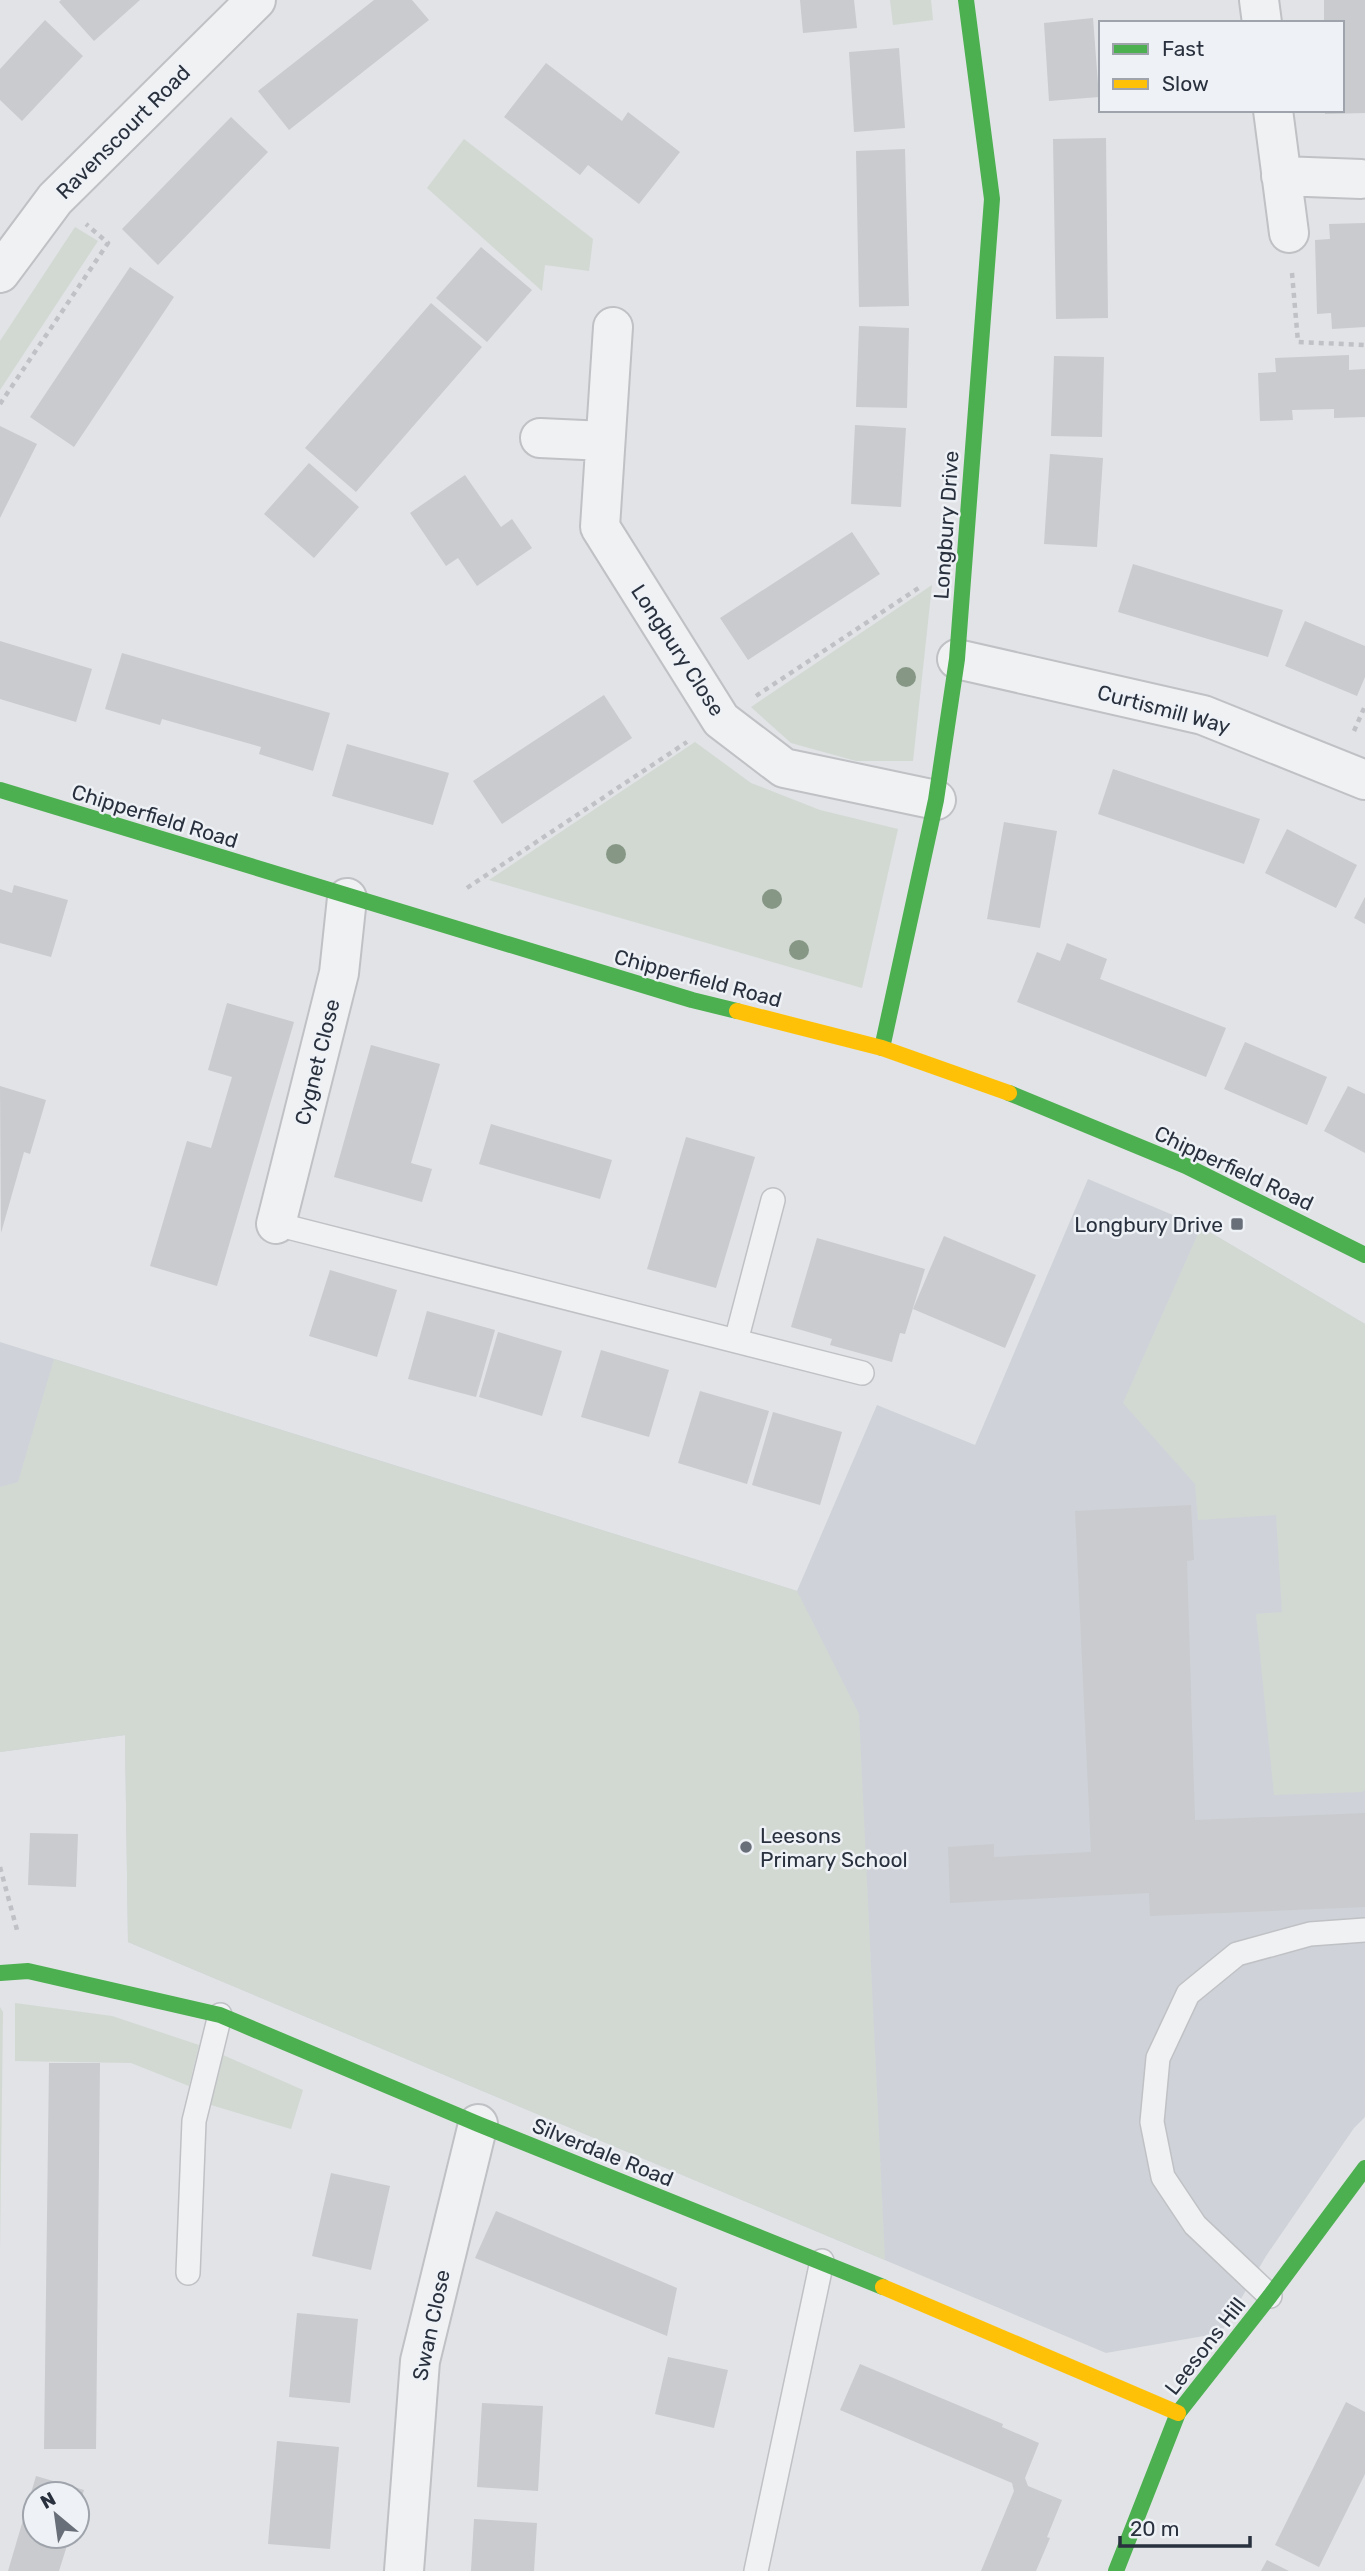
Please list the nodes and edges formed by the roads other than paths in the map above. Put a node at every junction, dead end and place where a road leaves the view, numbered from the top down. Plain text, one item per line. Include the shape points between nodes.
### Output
1 (256, 0) edge
2 (966, 0) edge
3 (1259, 0) edge
4 (1262, 21) edge
5 (1273, 112) edge
6 (1281, 176) junction
7 (1361, 179) dead end
8 (1289, 233) road end
9 (0, 273) edge
10 (613, 327) dead end
11 (540, 438) dead end
12 (605, 441) junction
13 (957, 659) junction
14 (1365, 780) edge
15 (0, 790) edge
16 (936, 800) junction
17 (347, 898) junction
18 (882, 1048) junction
19 (773, 1200) dead end
20 (276, 1224) joint
21 (1365, 1255) edge
22 (736, 1341) junction
23 (862, 1373) dead end
24 (1365, 1930) edge
25 (0, 1973) edge
26 (220, 2015) junction
27 (478, 2124) junction
28 (1365, 2168) edge
29 (822, 2261) junction
30 (188, 2273) dead end
31 (1270, 2296) junction
32 (1178, 2413) junction
33 (404, 2571) edge
34 (756, 2571) edge
35 (1116, 2571) edge

1 - 9 street, Ravenscourt Road via 55,199
2 - 13 street, Longbury Drive via 992,199
3 - 4 street
5 - 6 street
6 - 7 street
6 - 8 street
10 - 12 street, Longbury Close
11 - 12 street
12 - 16 street, Longbury Close via 600,527 721,720 784,768
13 - 14 street, Curtismill Way via 1203,715
13 - 16 street, Longbury Drive
15 - 17 street, Chipperfield Road
16 - 18 street, Longbury Drive
17 - 18 street, Chipperfield Road via 692,1000
17 - 20 street, Cygnet Close via 339,973
18 - 21 street, Chipperfield Road via 1027,1100 1186,1166
19 - 22 lane
20 - 22 lane
22 - 23 lane
24 - 31 lane via 1310,1934 1237,1954 1188,1994 1158,2058 1152,2122 1163,2177 1195,2225
25 - 26 street, Silverdale Road via 28,1971
26 - 27 street, Silverdale Road
26 - 30 lane via 194,2121
27 - 29 street, Silverdale Road
27 - 33 street, Swan Close via 420,2361
28 - 31 street, Leesons Hill
29 - 32 street, Silverdale Road
29 - 34 lane
31 - 32 street, Leesons Hill
32 - 35 street, Leesons Hill

